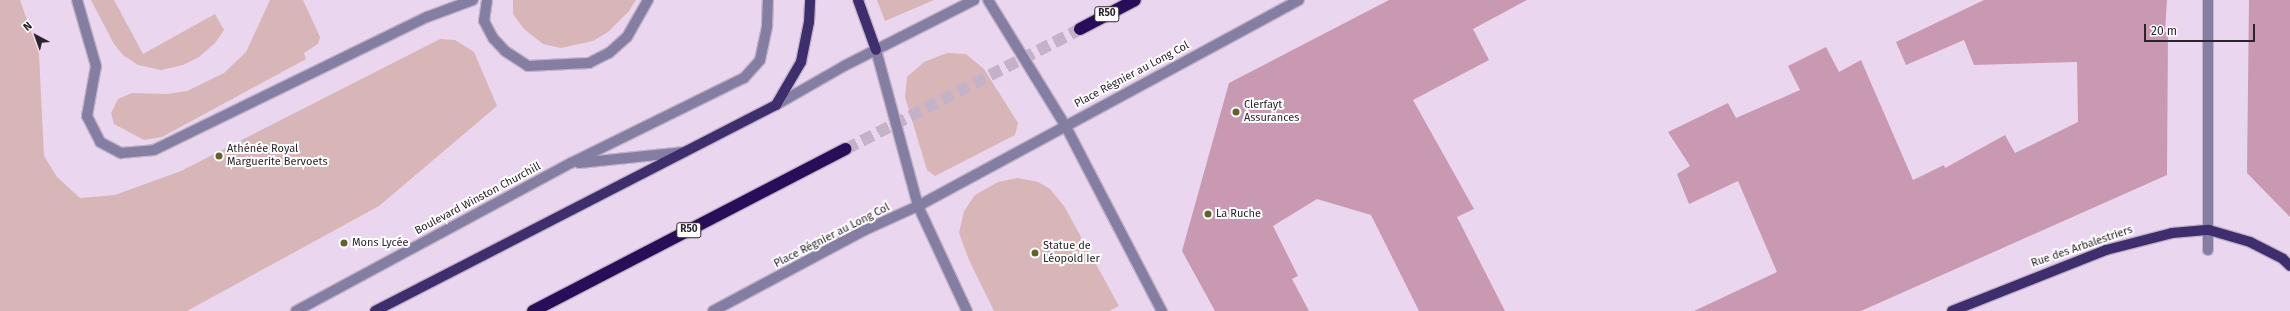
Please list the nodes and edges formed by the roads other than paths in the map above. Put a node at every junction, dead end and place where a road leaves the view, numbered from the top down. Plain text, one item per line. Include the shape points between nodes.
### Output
1 (77, 0) edge
2 (472, 0) edge
3 (487, 0) edge
4 (648, 0) edge
5 (768, 0) edge
6 (810, 0) edge
7 (858, 0) edge
8 (974, 0) edge
9 (988, 0) edge
10 (1135, 0) edge
11 (1299, 0) edge
12 (2208, 0) edge
13 (1080, 29) tunnel mouth
14 (876, 50) junction
15 (776, 105) junction
16 (1065, 125) junction
17 (846, 148) tunnel mouth
18 (685, 152) junction
19 (571, 163) junction
20 (918, 206) junction
21 (2208, 230) junction
22 (2208, 250) dead end
23 (2290, 266) edge
24 (296, 311) edge
25 (375, 311) edge
26 (533, 311) edge
27 (713, 311) edge
28 (968, 311) edge
29 (1162, 311) edge
30 (1952, 311) edge

1 - 2 street via 96,66 87,116 100,142 121,153 154,150 427,17
3 - 4 street via 484,21 493,38 505,51 528,66 589,63 609,53 626,37
5 - 19 street via 767,26 760,60 744,78
6 - 15 main road via 809,22 801,62
7 - 14 main road
8 - 14 street
9 - 16 street
10 - 13 highway, R50
11 - 16 street, Place Régnier au Long Col
12 - 21 street
14 - 15 street
14 - 20 street
15 - 18 main road
16 - 20 street, Place Régnier au Long Col
16 - 29 street
17 - 26 highway, R50
18 - 19 street, Boulevard Winston Churchill
18 - 25 main road
19 - 24 street, Boulevard Winston Churchill
20 - 27 street, Place Régnier au Long Col via 865,230
20 - 28 street
21 - 22 street
21 - 23 main road, Rue des Arbalestriers via 2250,242 2283,259
21 - 30 main road, Rue des Arbalestriers via 2158,236 2106,250

